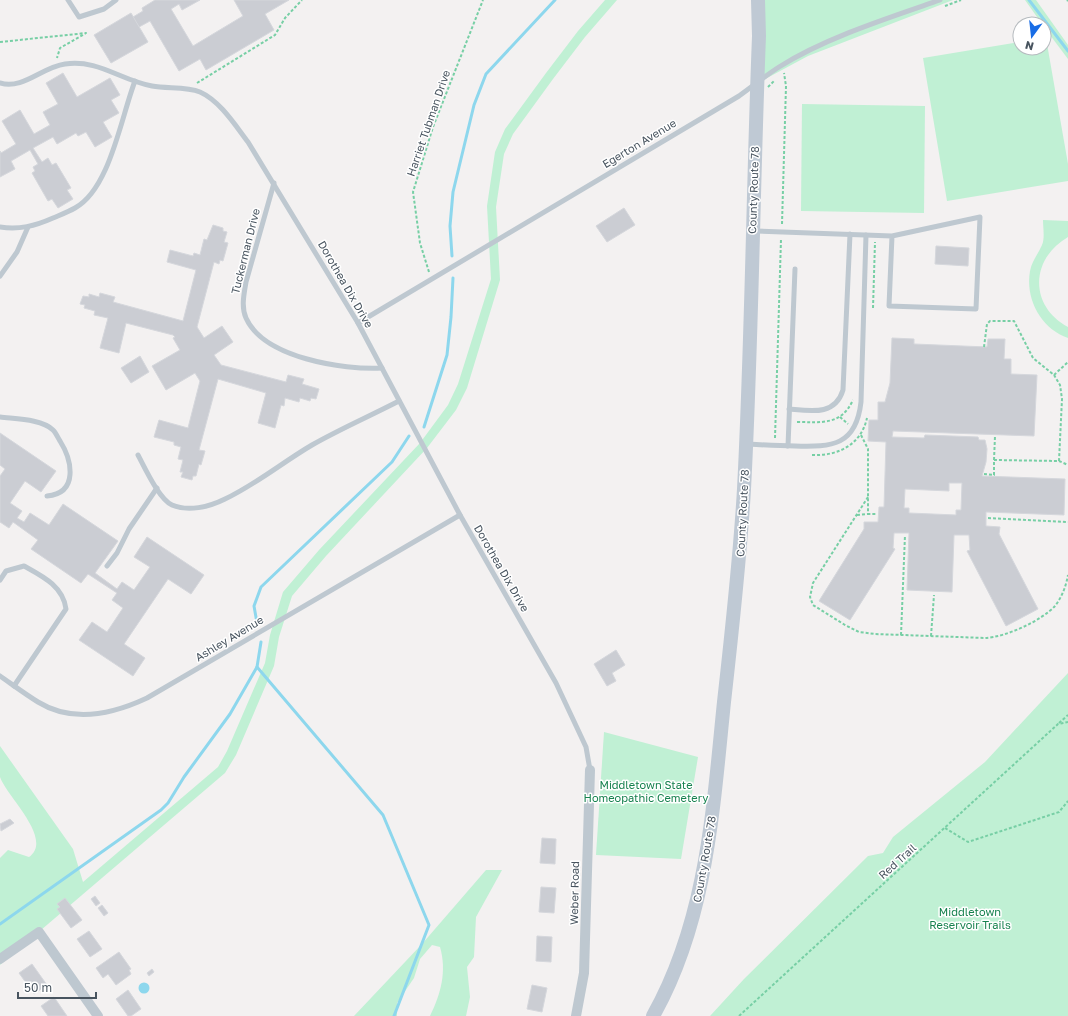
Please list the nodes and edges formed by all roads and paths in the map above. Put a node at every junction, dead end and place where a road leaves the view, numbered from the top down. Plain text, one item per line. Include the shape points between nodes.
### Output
1 (68, 0) edge
2 (116, 0) edge
3 (302, 0) edge
4 (483, 0) edge
5 (758, 0) edge
6 (940, 0) edge
7 (962, 0) edge
8 (940, 7) dead end
9 (0, 42) edge
10 (58, 60) dead end
11 (790, 70) dead end
12 (784, 73) junction
13 (781, 76) dead end
14 (777, 78) dead end
15 (135, 81) junction
16 (0, 83) edge
17 (757, 89) junction
18 (185, 90) junction
19 (274, 183) junction
20 (782, 225) dead end
21 (0, 227) edge
22 (28, 227) junction
23 (752, 231) junction
24 (850, 234) junction
25 (866, 235) junction
26 (892, 236) junction
27 (781, 237) dead end
28 (795, 269) dead end
29 (0, 276) edge
30 (431, 278) junction
31 (358, 323) junction
32 (984, 347) dead end
33 (1068, 362) edge
34 (382, 368) junction
35 (1054, 375) junction
36 (399, 401) junction
37 (789, 409) junction
38 (0, 417) edge
39 (840, 417) dead end
40 (854, 429) junction
41 (995, 436) dead end
42 (775, 440) dead end
43 (745, 444) junction
44 (788, 446) junction
45 (138, 455) dead end
46 (994, 460) junction
47 (1059, 461) junction
48 (1068, 465) edge
49 (984, 474) dead end
50 (157, 488) junction
51 (47, 496) dead end
52 (868, 497) junction
53 (868, 514) junction
54 (877, 514) dead end
55 (460, 515) junction
56 (856, 515) junction
57 (988, 518) dead end
58 (1068, 522) edge
59 (905, 535) dead end
60 (108, 566) dead end
61 (1068, 575) edge
62 (0, 580) edge
63 (934, 595) dead end
64 (901, 635) junction
65 (931, 636) junction
66 (0, 676) edge
67 (14, 686) junction
68 (1068, 715) edge
69 (1068, 722) edge
70 (1058, 724) junction
71 (590, 770) joint
72 (1068, 801) edge
73 (945, 828) junction
74 (0, 959) edge
75 (98, 1016) edge
76 (576, 1016) edge
77 (653, 1016) edge
78 (739, 1016) edge

1 - 2 lane via 79,17 104,9
3 - 18 path via 285,18 275,35
4 - 30 path, Harriet Tubman Drive via 433,127 413,192 420,244
5 - 17 street, County Route 78
6 - 17 lane, Egerton Avenue via 820,46 780,67
7 - 8 path
9 - 10 path via 86,33 60,48
11 - 12 path
12 - 13 path
12 - 20 path via 786,86
14 - 17 path via 770,86
15 - 16 lane, Dorothea Dix Drive via 99,66 78,62 42,71 21,83 9,86
15 - 18 lane, Dorothea Dix Drive
15 - 22 lane via 110,162 97,187 76,208
17 - 23 street, County Route 78
17 - 30 lane, Egerton Avenue via 739,96
18 - 19 lane, Dorothea Dix Drive via 199,92 212,100 227,115
19 - 31 lane, Dorothea Dix Drive
19 - 34 lane, Tuckerman Drive via 246,282 243,298 246,318 254,331 265,341 295,355 342,366
21 - 22 lane
22 - 29 lane via 18,252
23 - 24 lane
23 - 43 street, County Route 78
24 - 25 lane
24 - 37 lane via 841,396 826,410
25 - 26 lane
25 - 40 lane via 861,402 859,419
26 - 26 lane via 980,217 976,309 889,306
27 - 42 path
28 - 37 lane
30 - 31 lane, Egerton Avenue
31 - 34 lane, Dorothea Dix Drive
32 - 35 path via 987,324 990,321 1014,321 1034,358
33 - 35 path
34 - 36 lane, Dorothea Dix Drive
35 - 47 path via 1060,385 1062,399
36 - 50 lane via 313,445 224,500 203,507 187,508 172,505
36 - 55 lane, Dorothea Dix Drive
37 - 44 lane
38 - 51 lane via 34,421 53,430 67,452 70,469 68,484 62,492
39 - 40 path
40 - 44 lane via 834,444 820,447
40 - 52 path via 861,435 868,449
41 - 46 path
43 - 44 lane
43 - 77 street, County Route 78 via 737,586 711,828 699,893 681,955
45 - 50 lane
46 - 47 path
46 - 49 path via 994,475
47 - 48 path
50 - 60 lane via 129,528
52 - 53 path
52 - 56 path
53 - 54 path
53 - 56 path
55 - 67 lane, Ashley Avenue via 129,707 88,715 71,714 39,703
55 - 71 lane, Dorothea Dix Drive via 556,684 586,747
56 - 64 path via 813,583 811,601 817,608 855,631
57 - 58 path
59 - 64 path
61 - 65 path via 1065,589 1055,606 1013,631 991,638
62 - 67 lane via 6,571 24,566 51,581 65,598 66,609
63 - 65 path
64 - 65 path
66 - 67 lane, Ashley Avenue
68 - 70 path, Red Trail
69 - 70 path
70 - 73 path, Red Trail
71 - 76 street, Weber Road via 584,973
72 - 73 path via 1059,812 968,842
73 - 78 path, Red Trail
74 - 75 street via 39,932

